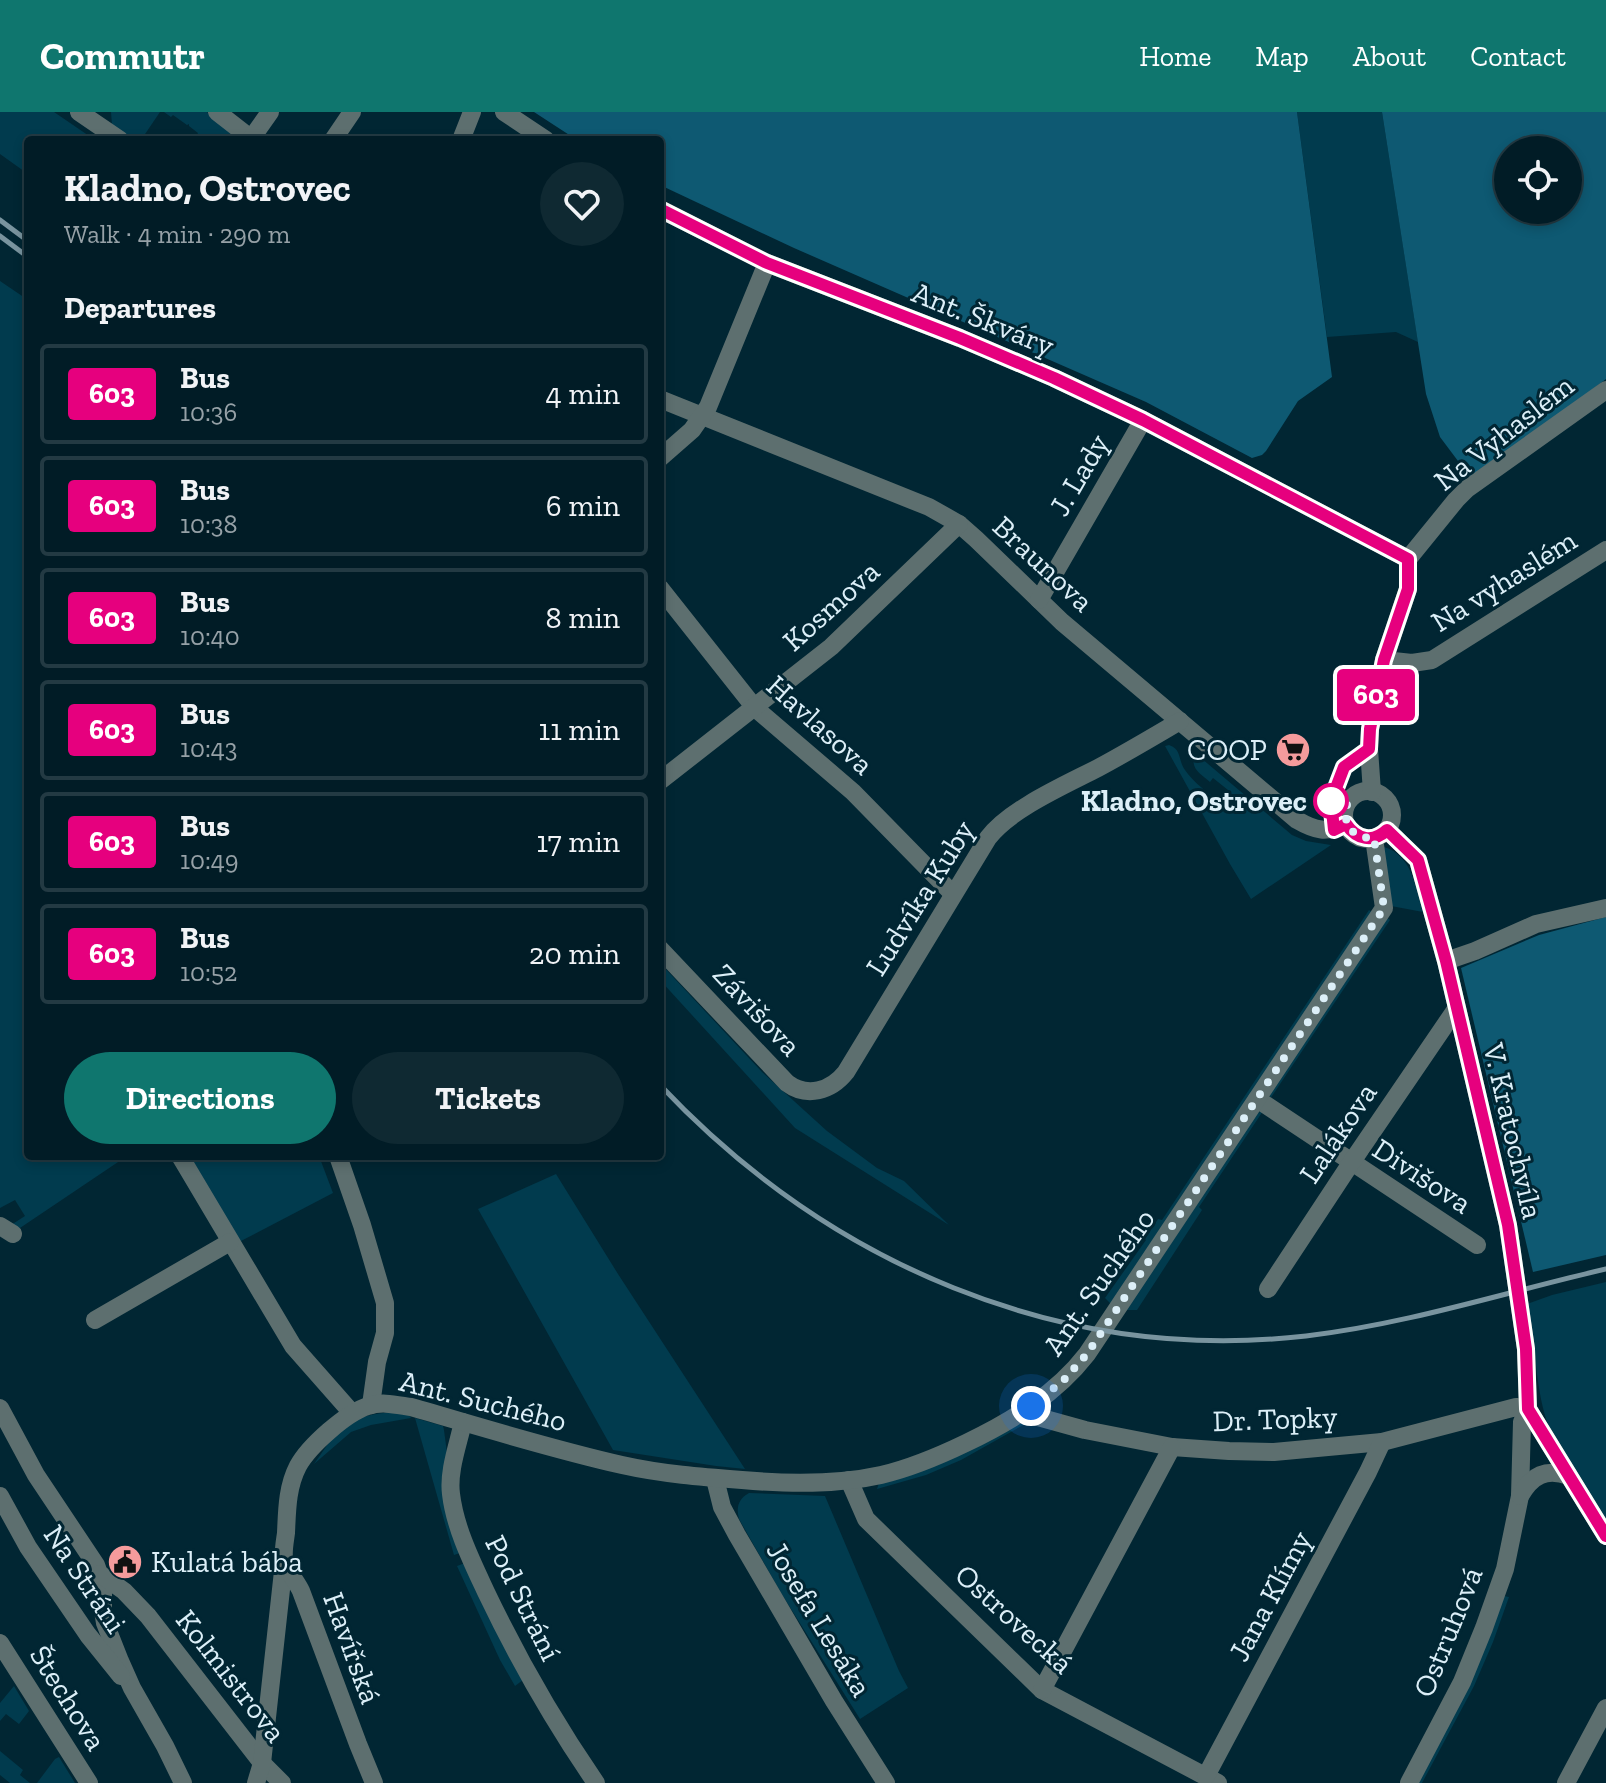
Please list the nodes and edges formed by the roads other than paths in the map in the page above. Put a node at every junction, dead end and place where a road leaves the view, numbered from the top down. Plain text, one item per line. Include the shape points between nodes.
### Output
1 (217, 112) edge
2 (270, 112) edge
3 (352, 112) edge
4 (472, 112) edge
5 (504, 112) edge
6 (86, 115) edge
7 (115, 136) edge
8 (248, 136) edge
9 (254, 136) edge
10 (336, 136) edge
11 (463, 136) edge
12 (540, 136) edge
13 (664, 211) edge
14 (767, 263) junction
15 (1606, 390) edge
16 (664, 401) edge
17 (702, 416) junction
18 (1143, 420) junction
19 (664, 454) edge
20 (959, 524) junction
21 (1606, 550) edge
22 (1408, 559) junction
23 (664, 593) edge
24 (1039, 600) junction
25 (1384, 660) junction
26 (755, 708) junction
27 (1180, 721) junction
28 (664, 778) edge
29 (1372, 792) junction
30 (1346, 824) junction
31 (1381, 834) junction
32 (953, 894) junction
33 (1606, 908) edge
34 (664, 953) edge
35 (1446, 961) junction
36 (1456, 1009) junction
37 (822, 1090) joint
38 (1257, 1099) junction
39 (182, 1160) edge
40 (339, 1160) edge
41 (1351, 1163) junction
42 (230, 1242) junction
43 (1477, 1245) dead end
44 (1268, 1289) dead end
45 (95, 1320) dead end
46 (371, 1405) junction
47 (0, 1408) edge
48 (1528, 1409) junction
49 (1024, 1411) junction
50 (352, 1413) junction
51 (463, 1422) junction
52 (1382, 1442) junction
53 (1172, 1447) junction
54 (1569, 1476) junction
55 (715, 1479) junction
56 (849, 1480) junction
57 (0, 1496) edge
58 (1520, 1496) junction
59 (1606, 1536) edge
60 (284, 1559) junction
61 (100, 1574) junction
62 (0, 1643) edge
63 (132, 1688) junction
64 (1042, 1690) junction
65 (1606, 1708) edge
66 (262, 1763) junction
67 (1212, 1780) edge
68 (89, 1783) edge
69 (183, 1783) edge
70 (256, 1783) edge
71 (282, 1783) edge
72 (374, 1783) edge
73 (596, 1783) edge
74 (886, 1783) edge
75 (1409, 1783) edge
76 (1566, 1783) edge

1 - 8 street
2 - 9 street
3 - 10 street
4 - 11 street
5 - 12 street
6 - 7 street
13 - 14 street, Ant. Škváry
14 - 17 street
14 - 18 street, Ant. Škváry via 973,344
15 - 22 street, Na Vyhaslém via 1467,489
16 - 17 street, Braunova
17 - 19 street
17 - 20 street, Braunova via 929,507
18 - 22 street, Ant. Škváry
18 - 24 street, J. Lady
20 - 24 street, Braunova
20 - 26 street, Kosmova via 831,647
21 - 25 street, Na vyhaslém via 1432,660
22 - 25 street via 1408,589
23 - 26 street, Havlasova
24 - 27 street, Braunova
25 - 29 street, Ant. Suchého via 1370,729
26 - 28 street, Kosmova
26 - 32 street, Havlasova via 853,792
27 - 30 street, Braunova via 1297,820 1325,830
27 - 32 street, Ludvíka Kuby via 1004,822
29 - 30 street via 1353,797
29 - 31 street, Ant. Suchého via 1381,795 1392,811 1392,821
30 - 31 street via 1366,839
31 - 35 street, V. Kratochvíla via 1418,860
31 - 38 street, Ant. Suchého via 1384,908
32 - 37 street, Ludvíka Kuby via 846,1072
33 - 35 street via 1536,924
34 - 37 street, Závišova via 787,1083 805,1092
35 - 36 street, V. Kratochvíla
36 - 41 street, Lalákova
36 - 48 street, V. Kratochvíla via 1510,1239 1526,1349
38 - 41 street, Divišova
38 - 49 street, Ant. Suchého via 1087,1354
39 - 42 street
40 - 46 street via 385,1303 385,1333
41 - 43 street, Divišova
41 - 44 street, Lalákova
42 - 45 street
42 - 50 street via 293,1346
46 - 50 street
46 - 51 street, Ant. Suchého via 411,1407
47 - 61 street, Kolmistrova
48 - 52 street, Dr. Topky via 1516,1407
48 - 54 street, V. Kratochvíla
48 - 58 street, Ostruhová via 1522,1422
49 - 53 street, Dr. Topky via 1085,1430
49 - 56 street, Ant. Suchého via 926,1461
50 - 60 street via 298,1467 288,1497
51 - 55 street, Ant. Suchého via 622,1465
51 - 73 street, Pod Strání via 451,1492 467,1549 516,1652
52 - 53 street, Dr. Topky via 1274,1452
52 - 67 street, Jana Klímy
53 - 64 street
54 - 58 street via 1540,1475
54 - 59 street, V. Kratochvíla
55 - 56 street, Ant. Suchého via 799,1484
55 - 74 street, Josefa Lesáka via 737,1535
56 - 64 street, Ostrovecká via 866,1519
57 - 63 street, Na Stráni via 88,1635
58 - 75 street, Ostruhová via 1505,1569 1484,1628
60 - 66 street
60 - 72 street, Havířská
61 - 63 street, Na Stráni via 105,1623
61 - 66 street, Kolmistrova via 148,1616
62 - 68 street, Štechova
63 - 69 street, Na Stráni
64 - 67 street, Ostrovecká
65 - 76 street
66 - 70 street
66 - 71 street, Kolmistrova

